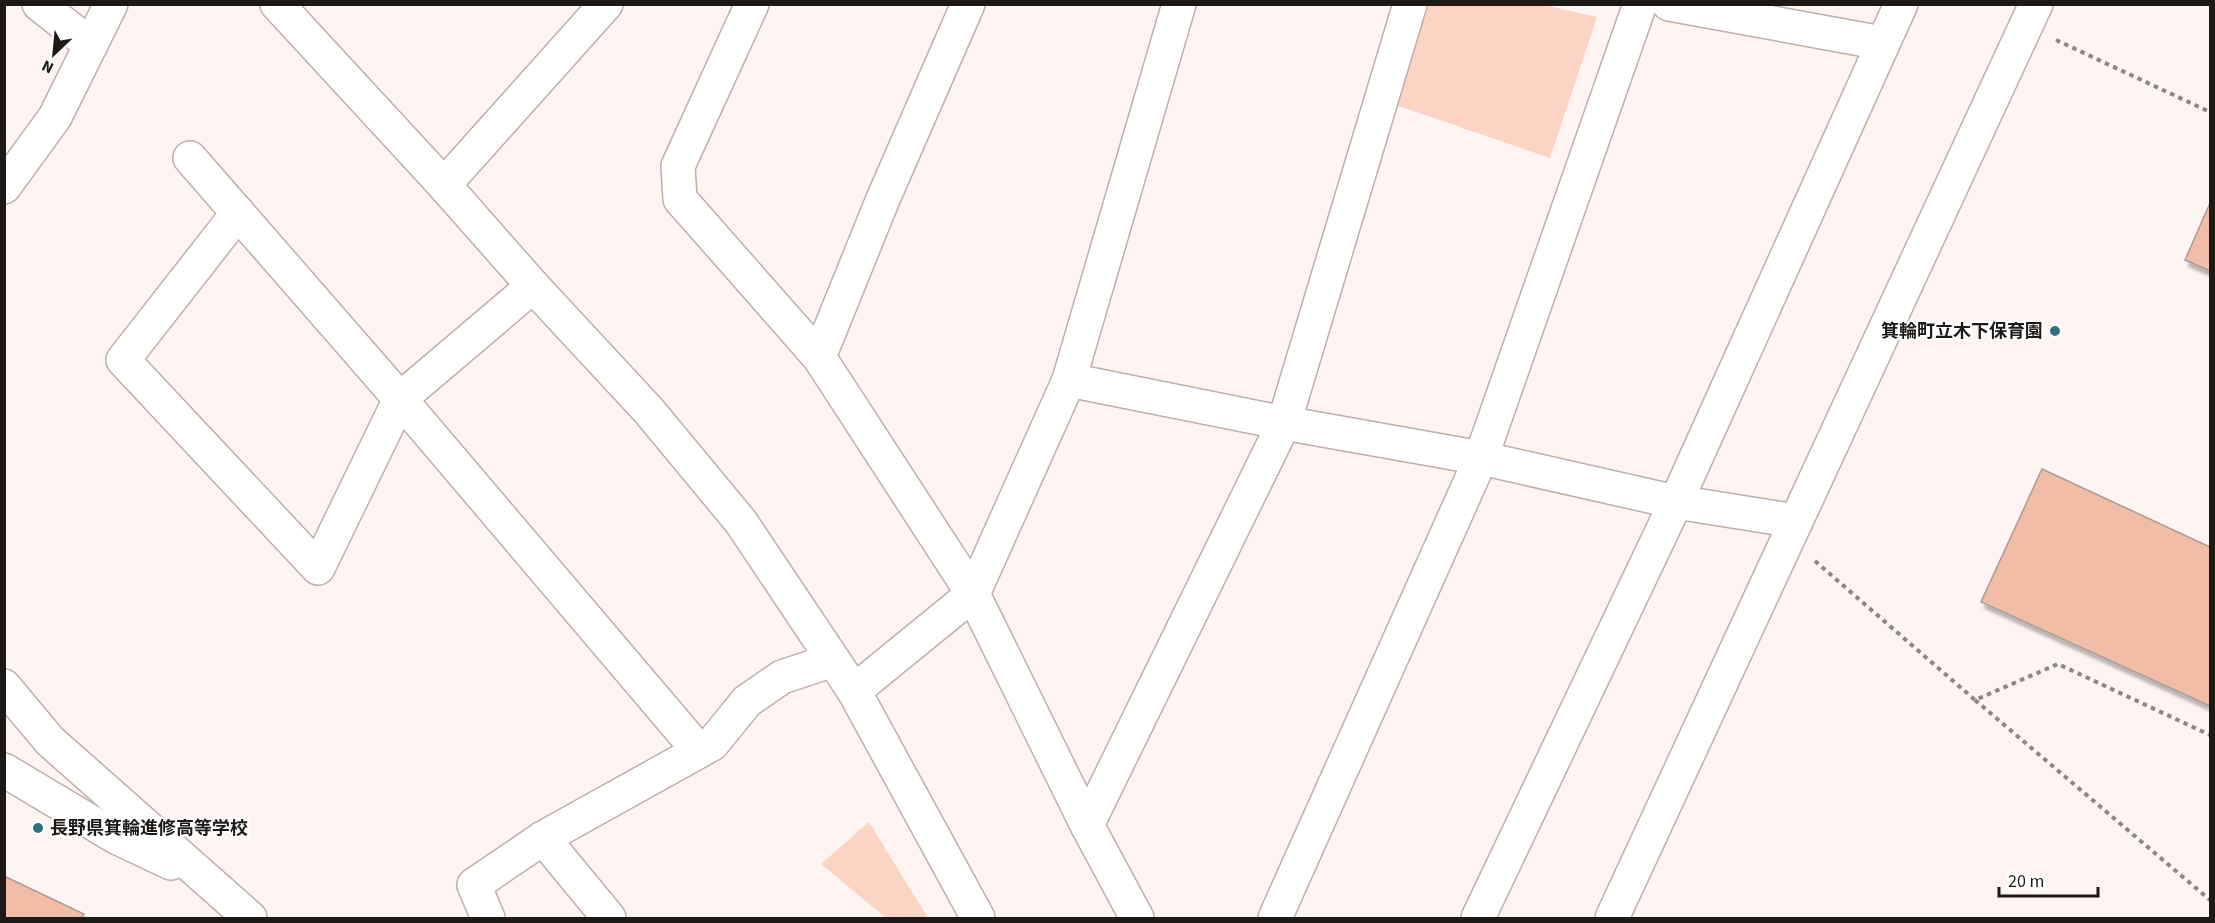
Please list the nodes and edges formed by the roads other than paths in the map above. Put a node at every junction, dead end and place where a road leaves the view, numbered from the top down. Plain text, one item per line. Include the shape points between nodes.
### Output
1 (39, 4) edge
2 (111, 4) edge
3 (277, 4) edge
4 (606, 4) edge
5 (752, 4) edge
6 (968, 4) edge
7 (1179, 4) edge
8 (1410, 4) edge
9 (1640, 4) edge
10 (1670, 4) edge
11 (1901, 4) edge
12 (2031, 15) edge
13 (1882, 43) junction
14 (91, 45) junction
15 (190, 158) dead end
16 (444, 185) junction
17 (4, 186) edge
18 (238, 213) junction
19 (533, 286) junction
20 (819, 357) junction
21 (1068, 380) junction
22 (400, 399) junction
23 (1284, 423) junction
24 (1482, 458) junction
25 (1676, 502) junction
26 (1792, 530) junction
27 (973, 594) junction
28 (833, 660) junction
29 (4, 686) edge
30 (854, 691) junction
31 (699, 751) junction
32 (4, 770) edge
33 (1087, 825) junction
34 (543, 838) junction
35 (202, 878) junction
36 (250, 918) edge
37 (488, 918) edge
38 (609, 918) edge
39 (978, 918) edge
40 (1137, 918) edge
41 (1275, 918) edge
42 (1478, 918) edge
43 (1612, 918) edge

1 - 14 street
2 - 14 street
3 - 16 street
4 - 16 street
5 - 20 street via 678,166 680,199
6 - 20 street
7 - 21 street
8 - 23 street
9 - 24 street
10 - 13 street
11 - 13 street
12 - 26 street
13 - 25 street
14 - 17 street via 55,117
15 - 18 street
16 - 19 street
18 - 22 street
18 - 22 street via 123,360 318,568
19 - 22 street
19 - 28 street via 649,411 741,522
20 - 27 street
21 - 23 street
21 - 27 street
22 - 31 street
23 - 24 street
23 - 33 street
24 - 25 street
24 - 41 street
25 - 26 street
25 - 42 street
26 - 43 street
27 - 30 street
27 - 33 street
28 - 30 street
28 - 31 street via 782,677 747,700 712,744
29 - 35 street via 50,741
30 - 39 street
31 - 34 street
32 - 35 street via 116,837
33 - 40 street
34 - 37 street via 474,885
34 - 38 street
35 - 36 street

